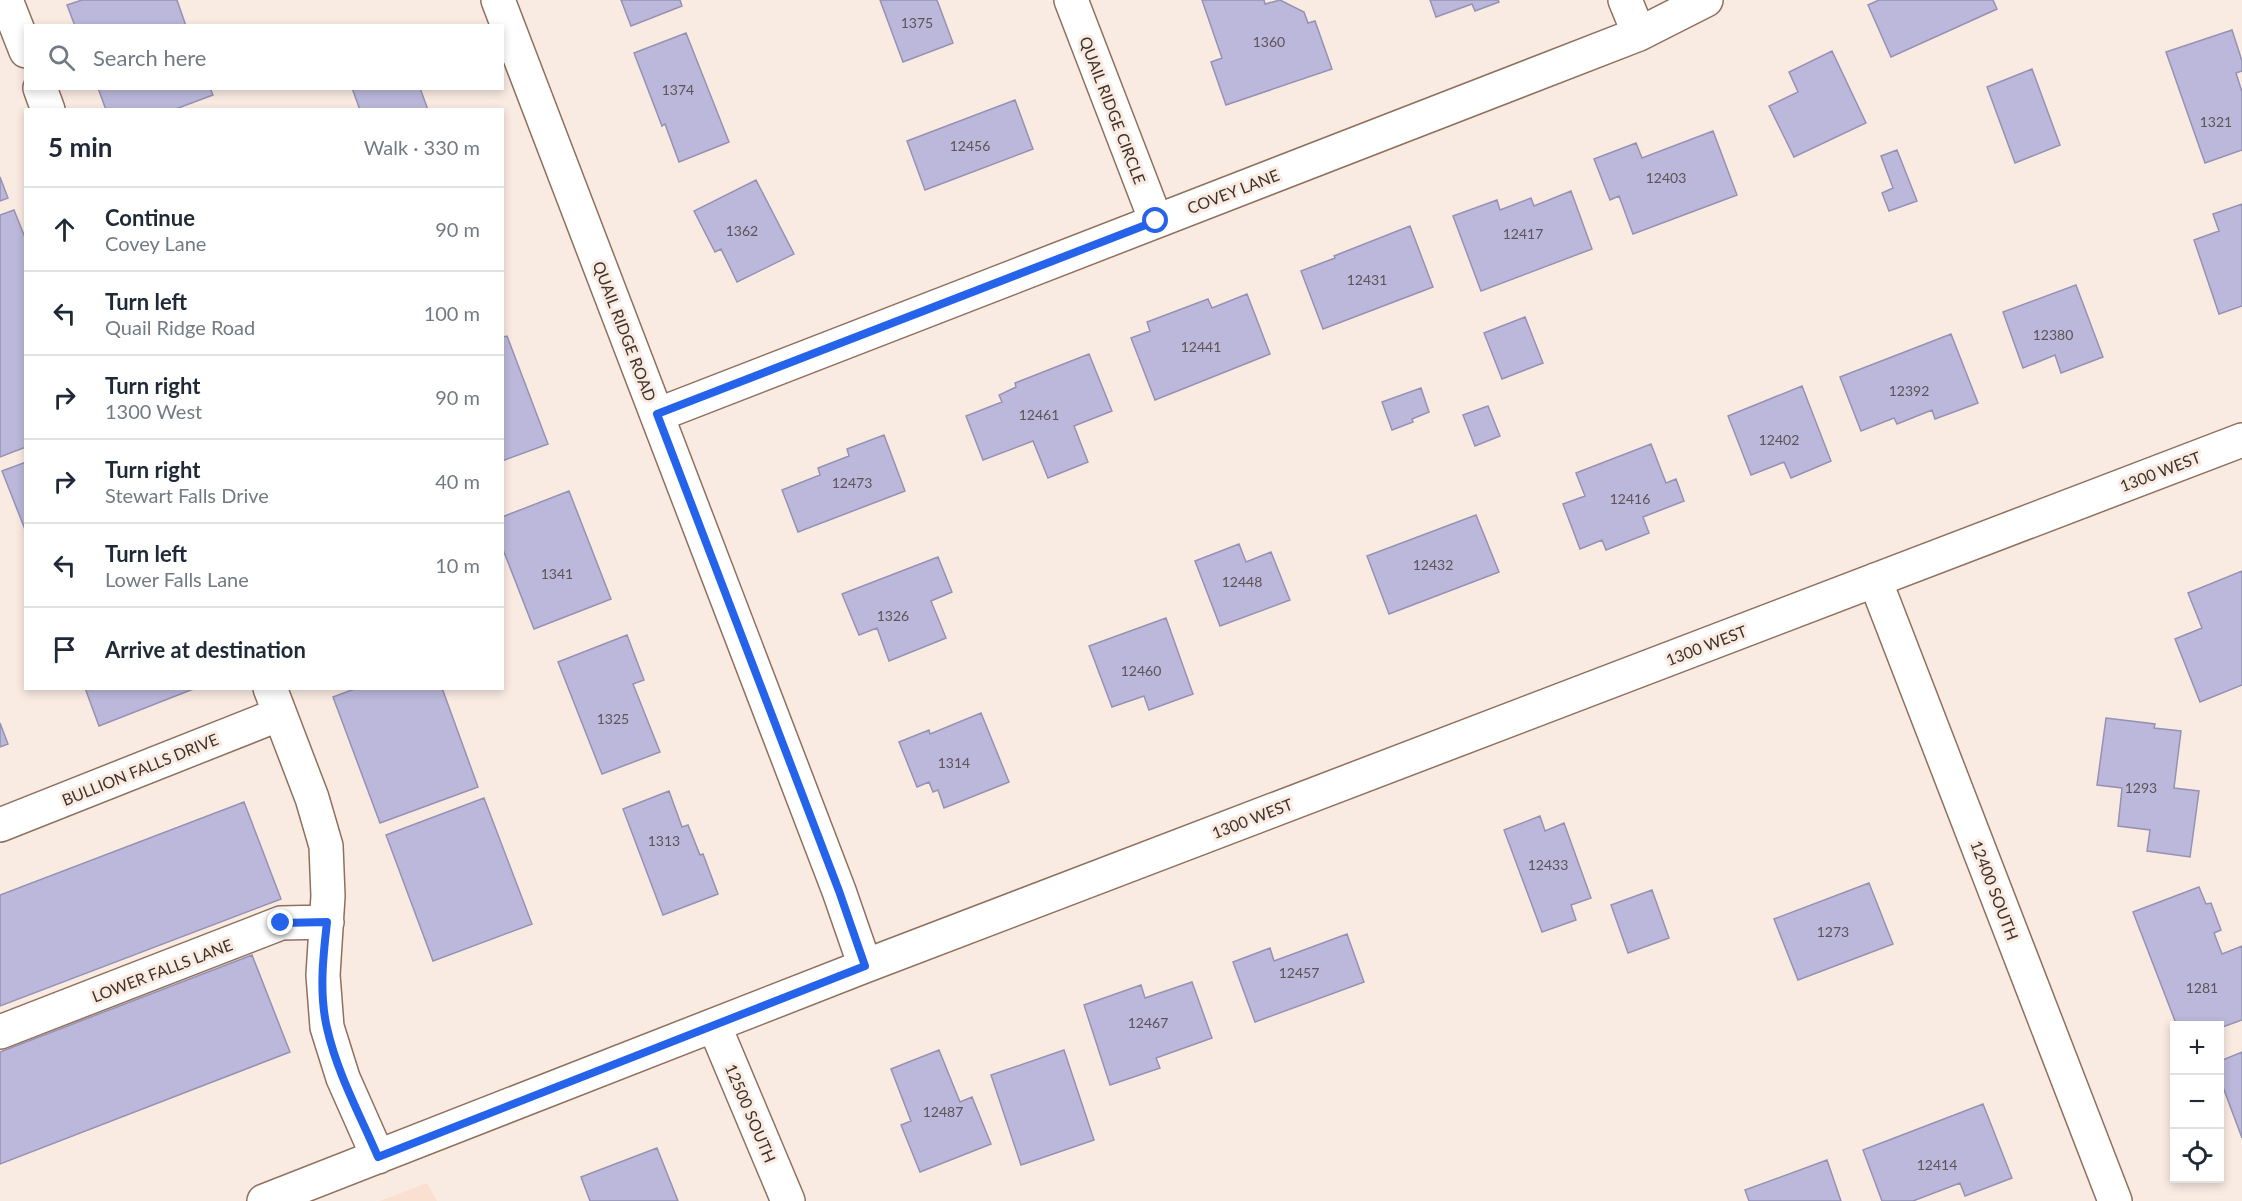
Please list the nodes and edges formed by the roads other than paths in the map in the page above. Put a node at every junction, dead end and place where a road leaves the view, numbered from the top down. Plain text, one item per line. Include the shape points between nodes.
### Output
1 (6, 0) edge
2 (498, 0) edge
3 (1071, 0) edge
4 (1625, 0) edge
5 (1706, 0) edge
6 (1639, 34) junction
7 (24, 46) edge
8 (41, 90) edge
9 (47, 108) edge
10 (1156, 221) junction
11 (657, 414) junction
12 (2242, 440) edge
13 (1875, 580) junction
14 (275, 701) edge
15 (0, 825) edge
16 (327, 922) junction
17 (865, 966) junction
18 (714, 1025) junction
19 (0, 1032) edge
20 (378, 1157) junction
21 (264, 1201) edge
22 (788, 1201) edge
23 (2115, 1201) edge

1 - 7 street
2 - 11 street, QUAIL RIDGE ROAD
3 - 10 street, QUAIL RIDGE CIRCLE
4 - 6 street
5 - 6 street, COVEY LANE
6 - 10 street, COVEY LANE
8 - 9 street
10 - 11 street, COVEY LANE
11 - 17 street, QUAIL RIDGE ROAD
12 - 13 street, 1300 WEST
13 - 17 street, 1300 WEST
13 - 23 street, 12400 SOUTH
14 - 15 street, BULLION FALLS DRIVE
14 - 16 street via 324,838
16 - 19 street, LOWER FALLS LANE via 281,923
16 - 20 street via 323,975 327,1027 343,1078
17 - 18 street, 1300 WEST
18 - 20 street, 1300 WEST
18 - 22 street, 12500 SOUTH
20 - 21 street, 1300 WEST

